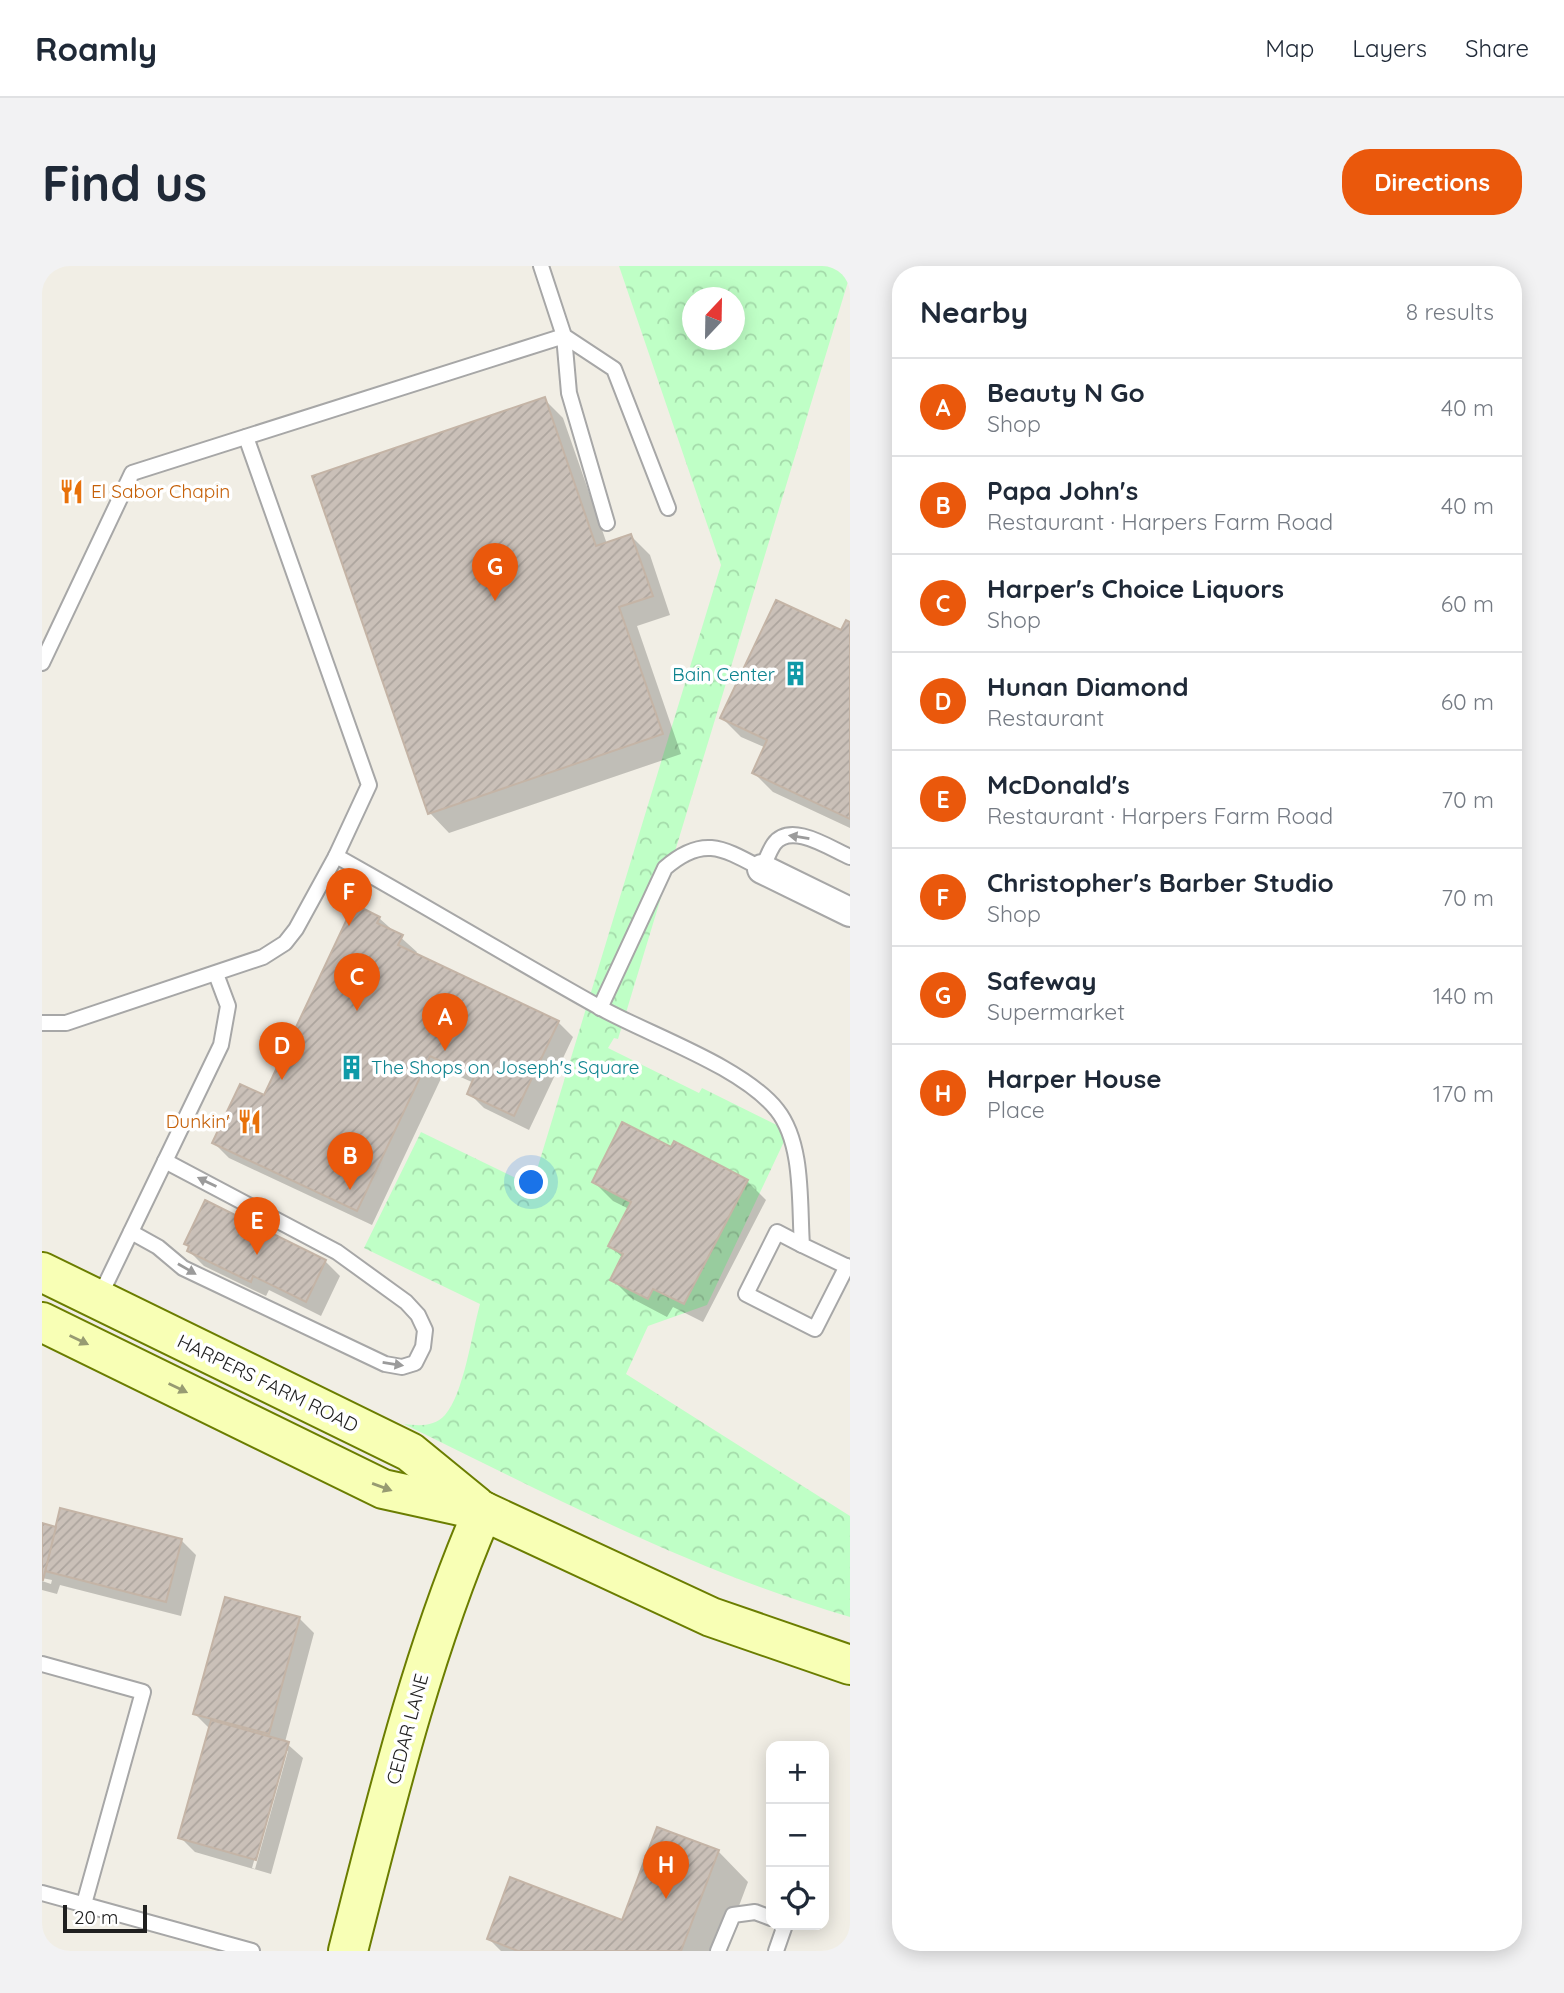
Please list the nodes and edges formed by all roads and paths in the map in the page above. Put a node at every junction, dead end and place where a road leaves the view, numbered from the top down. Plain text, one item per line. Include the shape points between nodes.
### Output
1 (541, 266) edge
2 (564, 336) junction
3 (246, 437) junction
4 (668, 508) dead end
5 (607, 523) dead end
6 (42, 663) edge
7 (336, 856) junction
8 (850, 857) edge
9 (762, 869) junction
10 (850, 912) edge
11 (216, 974) junction
12 (600, 1008) junction
13 (42, 1023) edge
14 (165, 1161) junction
15 (131, 1232) junction
16 (802, 1245) junction
17 (849, 1267) edge
18 (42, 1272) edge
19 (98, 1299) junction
20 (42, 1322) edge
21 (483, 1511) junction
22 (42, 1664) edge
23 (850, 1665) edge
24 (42, 1893) edge
25 (84, 1904) junction
26 (766, 1916) edge
27 (783, 1930) edge
28 (355, 1949) edge
29 (252, 1951) edge
30 (718, 1951) edge
31 (776, 1951) edge

1 - 2 lane
2 - 3 lane
2 - 4 lane via 614,369
2 - 5 lane via 569,393
3 - 6 lane via 132,473
3 - 7 lane via 369,785
7 - 11 lane via 285,943 263,957
7 - 12 lane
8 -> 9 lane via 806,837 787,835 776,842
9 - 10 street
9 - 12 lane via 710,846 680,855 666,868
11 - 13 lane via 66,1023
11 - 14 lane via 228,1006 226,1030
12 - 16 lane via 729,1073 778,1111 796,1165
14 - 15 lane
15 -> 14 lane via 183,1268 385,1364 402,1367 415,1363 423,1347 425,1330 418,1315 337,1252
15 - 19 lane
16 - 17 lane
16 - 17 lane via 778,1232 746,1294 816,1329
18 - 19 main road, HARPERS FARM ROAD
19 - 21 main road, HARPERS FARM ROAD via 410,1452
20 -> 21 main road, HARPERS FARM ROAD via 383,1489
21 - 23 main road, HARPERS FARM ROAD via 711,1617
21 - 28 main road, CEDAR LANE via 427,1657
22 - 25 lane via 143,1692
24 - 25 lane
25 - 29 lane
26 - 30 lane via 755,1912 733,1915
27 - 31 lane

